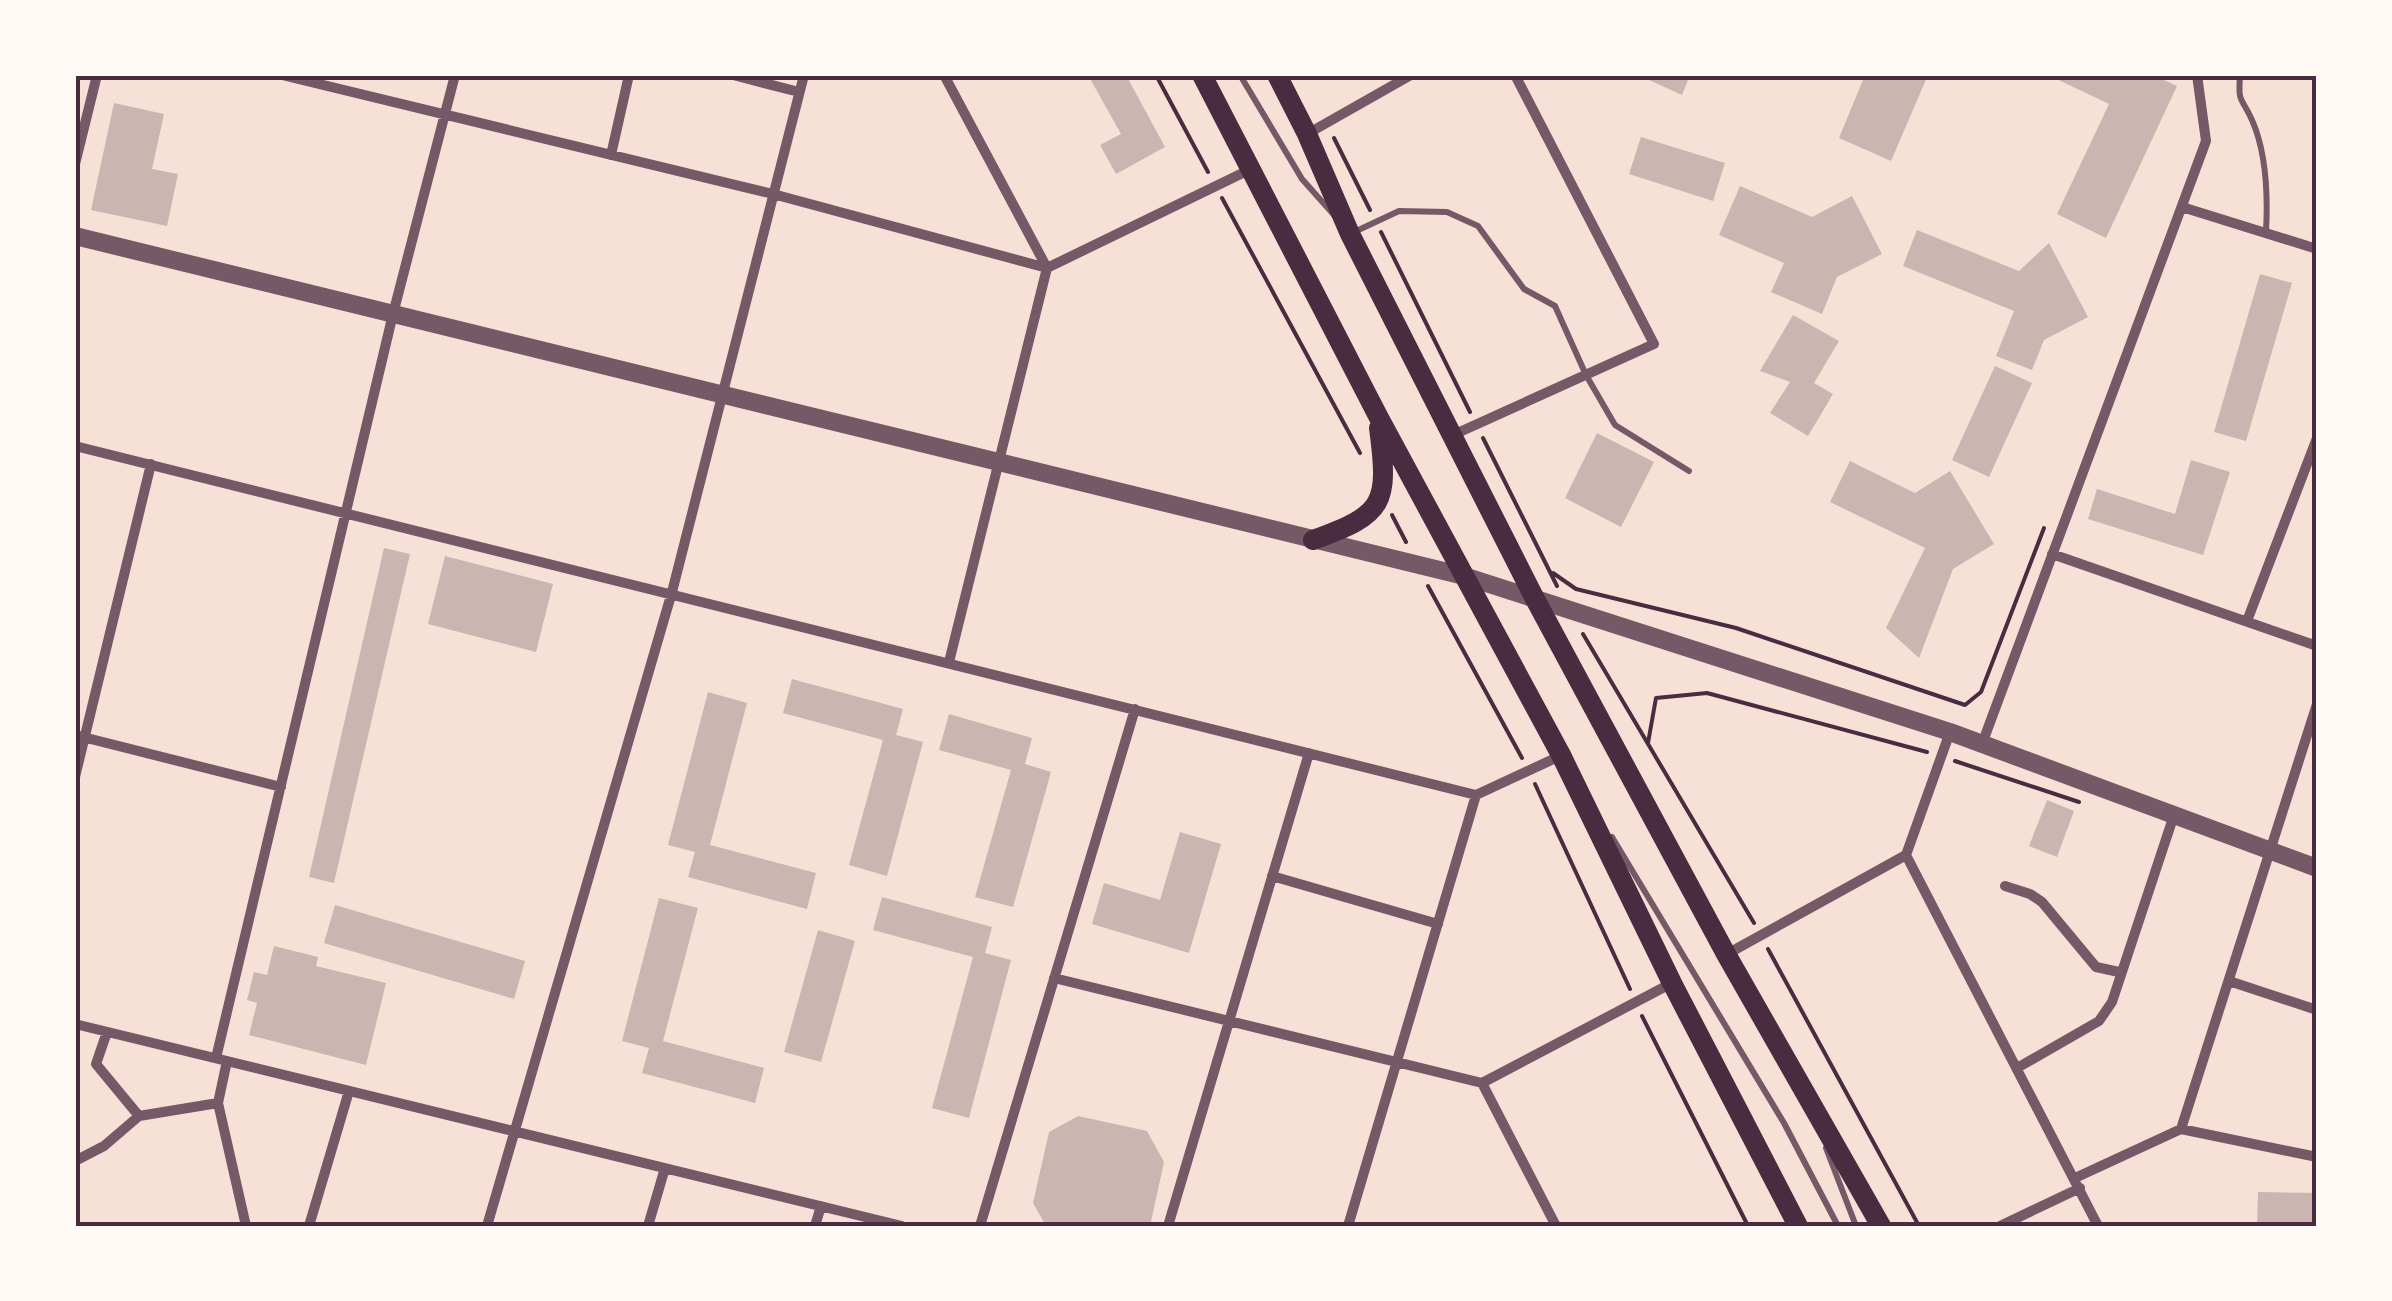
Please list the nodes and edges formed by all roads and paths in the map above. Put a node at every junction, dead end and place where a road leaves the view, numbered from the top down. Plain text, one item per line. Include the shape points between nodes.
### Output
1 (97, 75) edge
2 (455, 75) edge
3 (630, 75) edge
4 (733, 75) edge
5 (804, 75) edge
6 (944, 75) edge
7 (1156, 75) edge
8 (1202, 75) edge
9 (1240, 75) edge
10 (1277, 75) edge
11 (1411, 75) edge
12 (1515, 75) edge
13 (2196, 75) edge
14 (2240, 75) edge
15 (290, 76) edge
16 (799, 92) junction
17 (445, 114) junction
18 (1326, 123) junction
19 (1307, 134) junction
20 (611, 155) junction
21 (75, 164) edge
22 (1251, 169) junction
23 (1216, 186) junction
24 (773, 194) junction
25 (2182, 207) junction
26 (1376, 222) junction
27 (2266, 233) junction
28 (1350, 234) junction
29 (75, 236) edge
30 (2317, 250) edge
31 (1048, 268) junction
32 (394, 314) junction
33 (1586, 375) junction
34 (722, 393) junction
35 (1378, 416) junction
36 (1476, 425) junction
37 (1453, 436) junction
38 (2317, 438) edge
39 (75, 446) edge
40 (1363, 458) dead end
41 (998, 462) junction
42 (151, 464) junction
43 (1689, 471) dead end
44 (1381, 492) junction
45 (346, 512) junction
46 (2045, 524) dead end
47 (1312, 540) junction
48 (2052, 554) junction
49 (1417, 565) junction
50 (1549, 570) junction
51 (1464, 576) junction
52 (672, 592) junction
53 (1535, 599) junction
54 (1568, 610) junction
55 (2247, 621) junction
56 (2317, 646) edge
57 (948, 662) junction
58 (2317, 704) edge
59 (1134, 709) junction
60 (1950, 732) junction
61 (80, 736) edge
62 (1648, 744) junction
63 (1982, 744) junction
64 (1310, 753) junction
65 (1561, 756) junction
66 (1941, 757) junction
67 (1529, 770) junction
68 (75, 777) edge
69 (281, 787) junction
70 (1476, 795) junction
71 (2094, 808) dead end
72 (2174, 815) junction
73 (2271, 851) junction
74 (1906, 855) junction
75 (2317, 868) edge
76 (1272, 876) junction
77 (2005, 886) dead end
78 (1438, 924) junction
79 (1760, 935) junction
80 (1726, 954) junction
81 (2119, 972) junction
82 (1054, 978) junction
83 (2229, 981) junction
84 (1672, 983) junction
85 (1636, 1003) junction
86 (2317, 1010) edge
87 (1229, 1023) junction
88 (75, 1024) edge
89 (107, 1032) junction
90 (222, 1060) junction
91 (1397, 1062) junction
92 (2017, 1068) junction
93 (1482, 1084) junction
94 (1804, 1090) junction
95 (349, 1091) junction
96 (218, 1103) junction
97 (139, 1116) junction
98 (2181, 1130) junction
99 (515, 1131) junction
100 (2317, 1156) edge
101 (75, 1161) edge
102 (664, 1168) junction
103 (2078, 1183) junction
104 (820, 1206) junction
105 (246, 1226) edge
106 (309, 1226) edge
107 (487, 1226) edge
108 (648, 1226) edge
109 (814, 1226) edge
110 (902, 1226) edge
111 (980, 1226) edge
112 (1168, 1226) edge
113 (1348, 1226) edge
114 (1556, 1226) edge
115 (1748, 1226) edge
116 (1798, 1226) edge
117 (1838, 1226) edge
118 (1856, 1226) edge
119 (1881, 1226) edge
120 (1918, 1226) edge
121 (2000, 1226) edge
122 (2098, 1226) edge

1 - 21 street
2 - 17 street
3 - 20 street
4 - 16 street
5 - 16 street
6 - 31 street
7 - 23 path
8 - 22 main road
9 - 28 lane via 1302,179
10 - 19 main road
11 - 18 street
12 - 33 street via 1654,344
13 - 25 street via 2206,141
14 - 27 lane via 2238,102 2252,119 2268,188
15 - 17 street
16 - 24 street
17 - 20 street
17 - 32 street
18 - 19 street
18 - 26 path
19 - 28 main road
20 - 24 street
22 - 23 street
22 - 35 main road
23 - 31 street
23 - 40 path
24 - 31 street
24 - 34 street
25 - 27 street
25 - 48 street
26 - 28 lane
26 - 33 lane via 1399,211 1446,212 1478,226 1524,289 1555,306
26 - 36 path
27 - 30 street
28 - 37 main road
29 - 32 street
31 - 41 street
32 - 34 street
32 - 45 street
33 - 36 street
33 - 43 lane via 1615,424
34 - 41 street
34 - 52 street
35 - 44 main road
35 - 51 main road
36 - 37 street
36 - 50 path
37 - 53 main road
38 - 55 street
39 - 42 street
41 - 47 street
41 - 57 street
42 - 45 street
42 - 61 street
44 - 47 main road via 1366,518
44 - 49 path
45 - 52 street
45 - 69 street
46 - 50 path via 1981,692 1966,705 1736,628 1576,588
47 - 49 street
48 - 55 street
48 - 63 street
49 - 51 street
49 - 67 path
50 - 54 path
51 - 53 street
51 - 65 main road
52 - 57 street
52 - 99 street
53 - 54 street
53 - 80 main road
54 - 60 street
54 - 62 path
55 - 56 street
57 - 59 street
58 - 73 street
59 - 64 street
59 - 82 street
60 - 63 street
60 - 66 street
61 - 68 street
61 - 69 street
62 - 66 path via 1656,698 1707,693
62 - 79 path
63 - 72 street
64 - 70 street
64 - 76 street
65 - 67 street
65 - 84 main road
65 - 117 lane via 1784,1123
66 - 71 path
66 - 74 street
67 - 70 street
67 - 85 path
69 - 90 street
70 - 78 street
72 - 73 street
72 - 81 street
73 - 75 street
73 - 83 street
74 - 79 street
74 - 92 street
76 - 78 street
76 - 87 street
77 - 81 street via 2042,902 2096,967
78 - 91 street
79 - 80 street
79 - 120 path
80 - 94 main road
81 - 92 street via 2112,1002 2099,1020
82 - 87 street
82 - 111 street
83 - 86 street
83 - 98 street
84 - 85 street
84 - 116 main road
85 - 93 street
85 - 115 path
87 - 91 street
87 - 112 street
88 - 89 street
89 - 90 street
89 - 97 street via 96,1064
90 - 95 street
90 - 96 street
91 - 93 street
91 - 113 street
92 - 103 street
93 - 114 street
94 - 118 lane
94 - 119 main road
95 - 99 street
95 - 106 street
96 - 97 street
96 - 105 street
97 - 101 street
98 - 100 street
98 - 103 street
99 - 102 street
99 - 107 street
102 - 104 street
102 - 108 street
103 - 121 street
103 - 122 street
104 - 109 street
104 - 110 street

